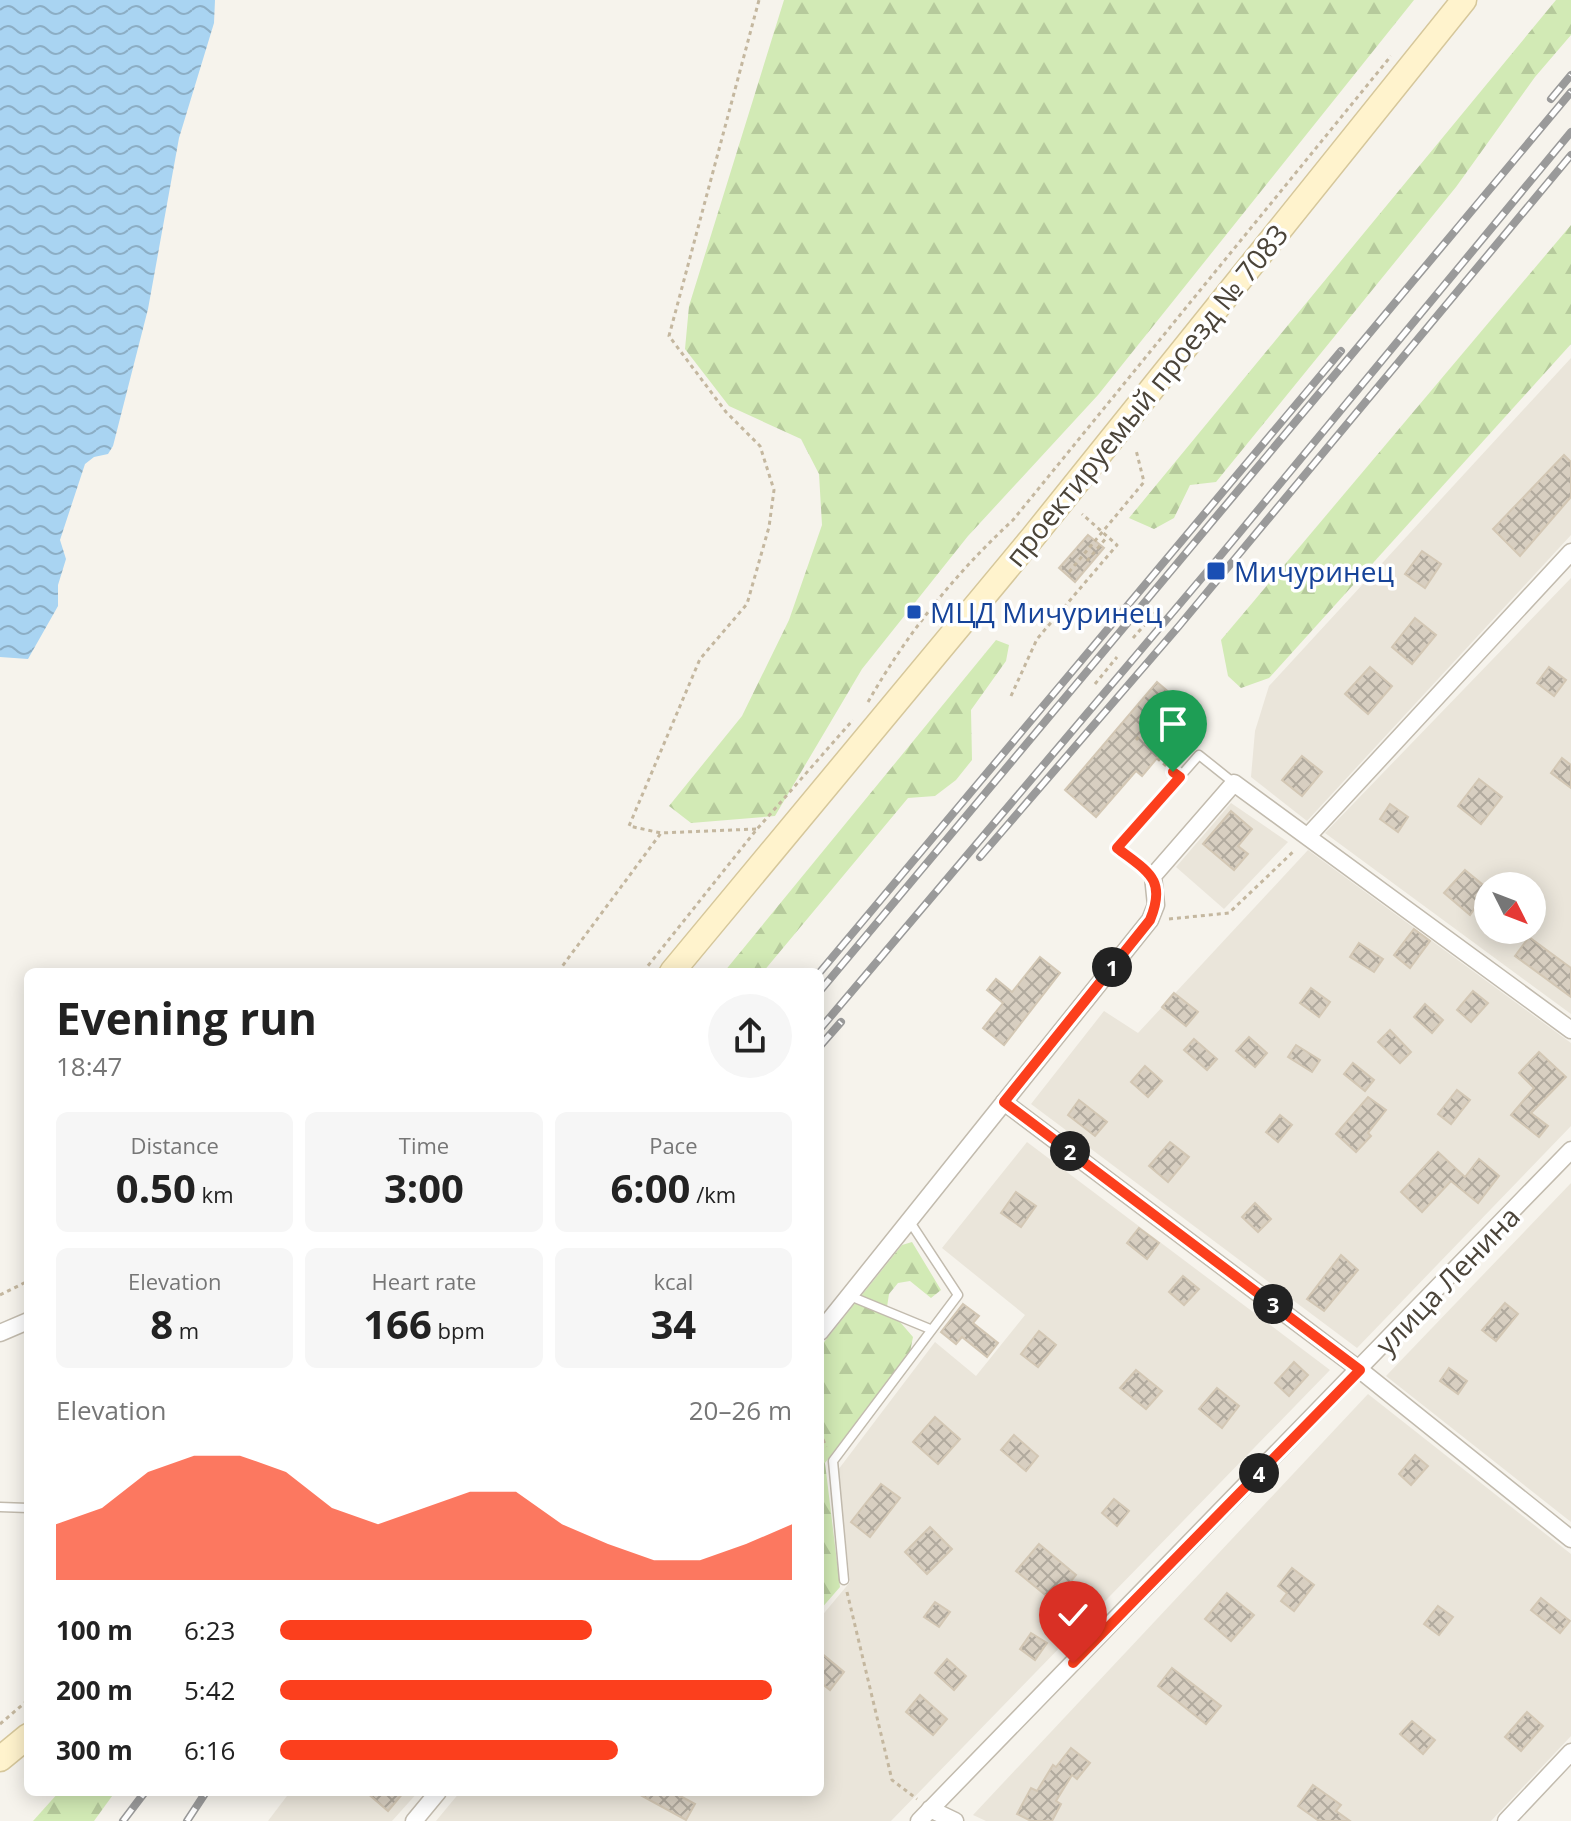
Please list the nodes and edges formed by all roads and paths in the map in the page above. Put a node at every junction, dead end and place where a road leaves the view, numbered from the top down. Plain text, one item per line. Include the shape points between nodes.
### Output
1 (759, 0) edge
2 (1464, 0) edge
3 (1393, 53) dead end
4 (1136, 450) dead end
5 (1082, 514) dead end
6 (1102, 533) junction
7 (1107, 537) junction
8 (1571, 552) edge
9 (1087, 561) dead end
10 (1069, 572) dead end
11 (1156, 612) dead end
12 (1133, 638) dead end
13 (1117, 657) dead end
14 (1095, 684) dead end
15 (1164, 695) dead end
16 (1011, 696) dead end
17 (867, 703) dead end
18 (857, 715) dead end
19 (1155, 718) dead end
20 (1140, 724) dead end
21 (1136, 740) dead end
22 (1157, 758) dead end
23 (1180, 777) junction
24 (1234, 783) junction
25 (757, 829) junction
26 (661, 833) junction
27 (1309, 835) junction
28 (1153, 876) junction
29 (1150, 920) junction
30 (561, 968) edge
31 (646, 968) edge
32 (675, 968) edge
33 (1571, 1030) edge
34 (1004, 1102) junction
35 (1571, 1150) edge
36 (910, 1222) junction
37 (24, 1283) edge
38 (0, 1295) edge
39 (850, 1295) junction
40 (24, 1323) edge
41 (824, 1327) edge
42 (930, 1329) junction
43 (0, 1333) edge
44 (1360, 1370) junction
45 (0, 1507) edge
46 (24, 1508) edge
47 (1571, 1539) edge
48 (844, 1580) joint
49 (24, 1703) edge
50 (0, 1724) edge
51 (24, 1739) edge
52 (1571, 1752) edge
53 (0, 1759) edge
54 (435, 1796) edge
55 (924, 1815) edge
56 (414, 1821) edge
57 (955, 1821) edge
58 (1506, 1821) edge

1 - 26 path via 669,336 726,412 760,446 774,490 747,604 700,659 629,826
2 - 32 main road, проектируемый проезд № 7083 via 1033,537
3 - 17 path via 1013,520 979,551 903,641
4 - 6 path via 1144,482
5 - 6 path
6 - 7 path
6 - 10 path
7 - 9 path
7 - 16 path via 1117,545 1037,639
8 - 27 street
11 - 12 path
13 - 14 path
15 - 20 path
18 - 25 path
19 - 21 path
22 - 23 path
23 - 24 lane via 1199,755
23 - 28 lane via 1117,848
24 - 27 street
24 - 28 street
25 - 26 path
25 - 31 path
26 - 30 path
27 - 29 path via 1229,913
27 - 33 street
28 - 29 street via 1156,905
29 - 34 street
34 - 36 street
34 - 44 street
35 - 44 street, улица Ленина
36 - 39 street
36 - 42 lane via 958,1295
37 - 38 path
39 - 41 street
39 - 42 lane
40 - 43 street
42 - 48 lane via 833,1461
44 - 47 street
44 - 55 street, улица Ленина
45 - 46 lane
48 - 55 path via 892,1780
49 - 50 path
51 - 53 main road
52 - 58 street
54 - 56 street
55 - 57 street

